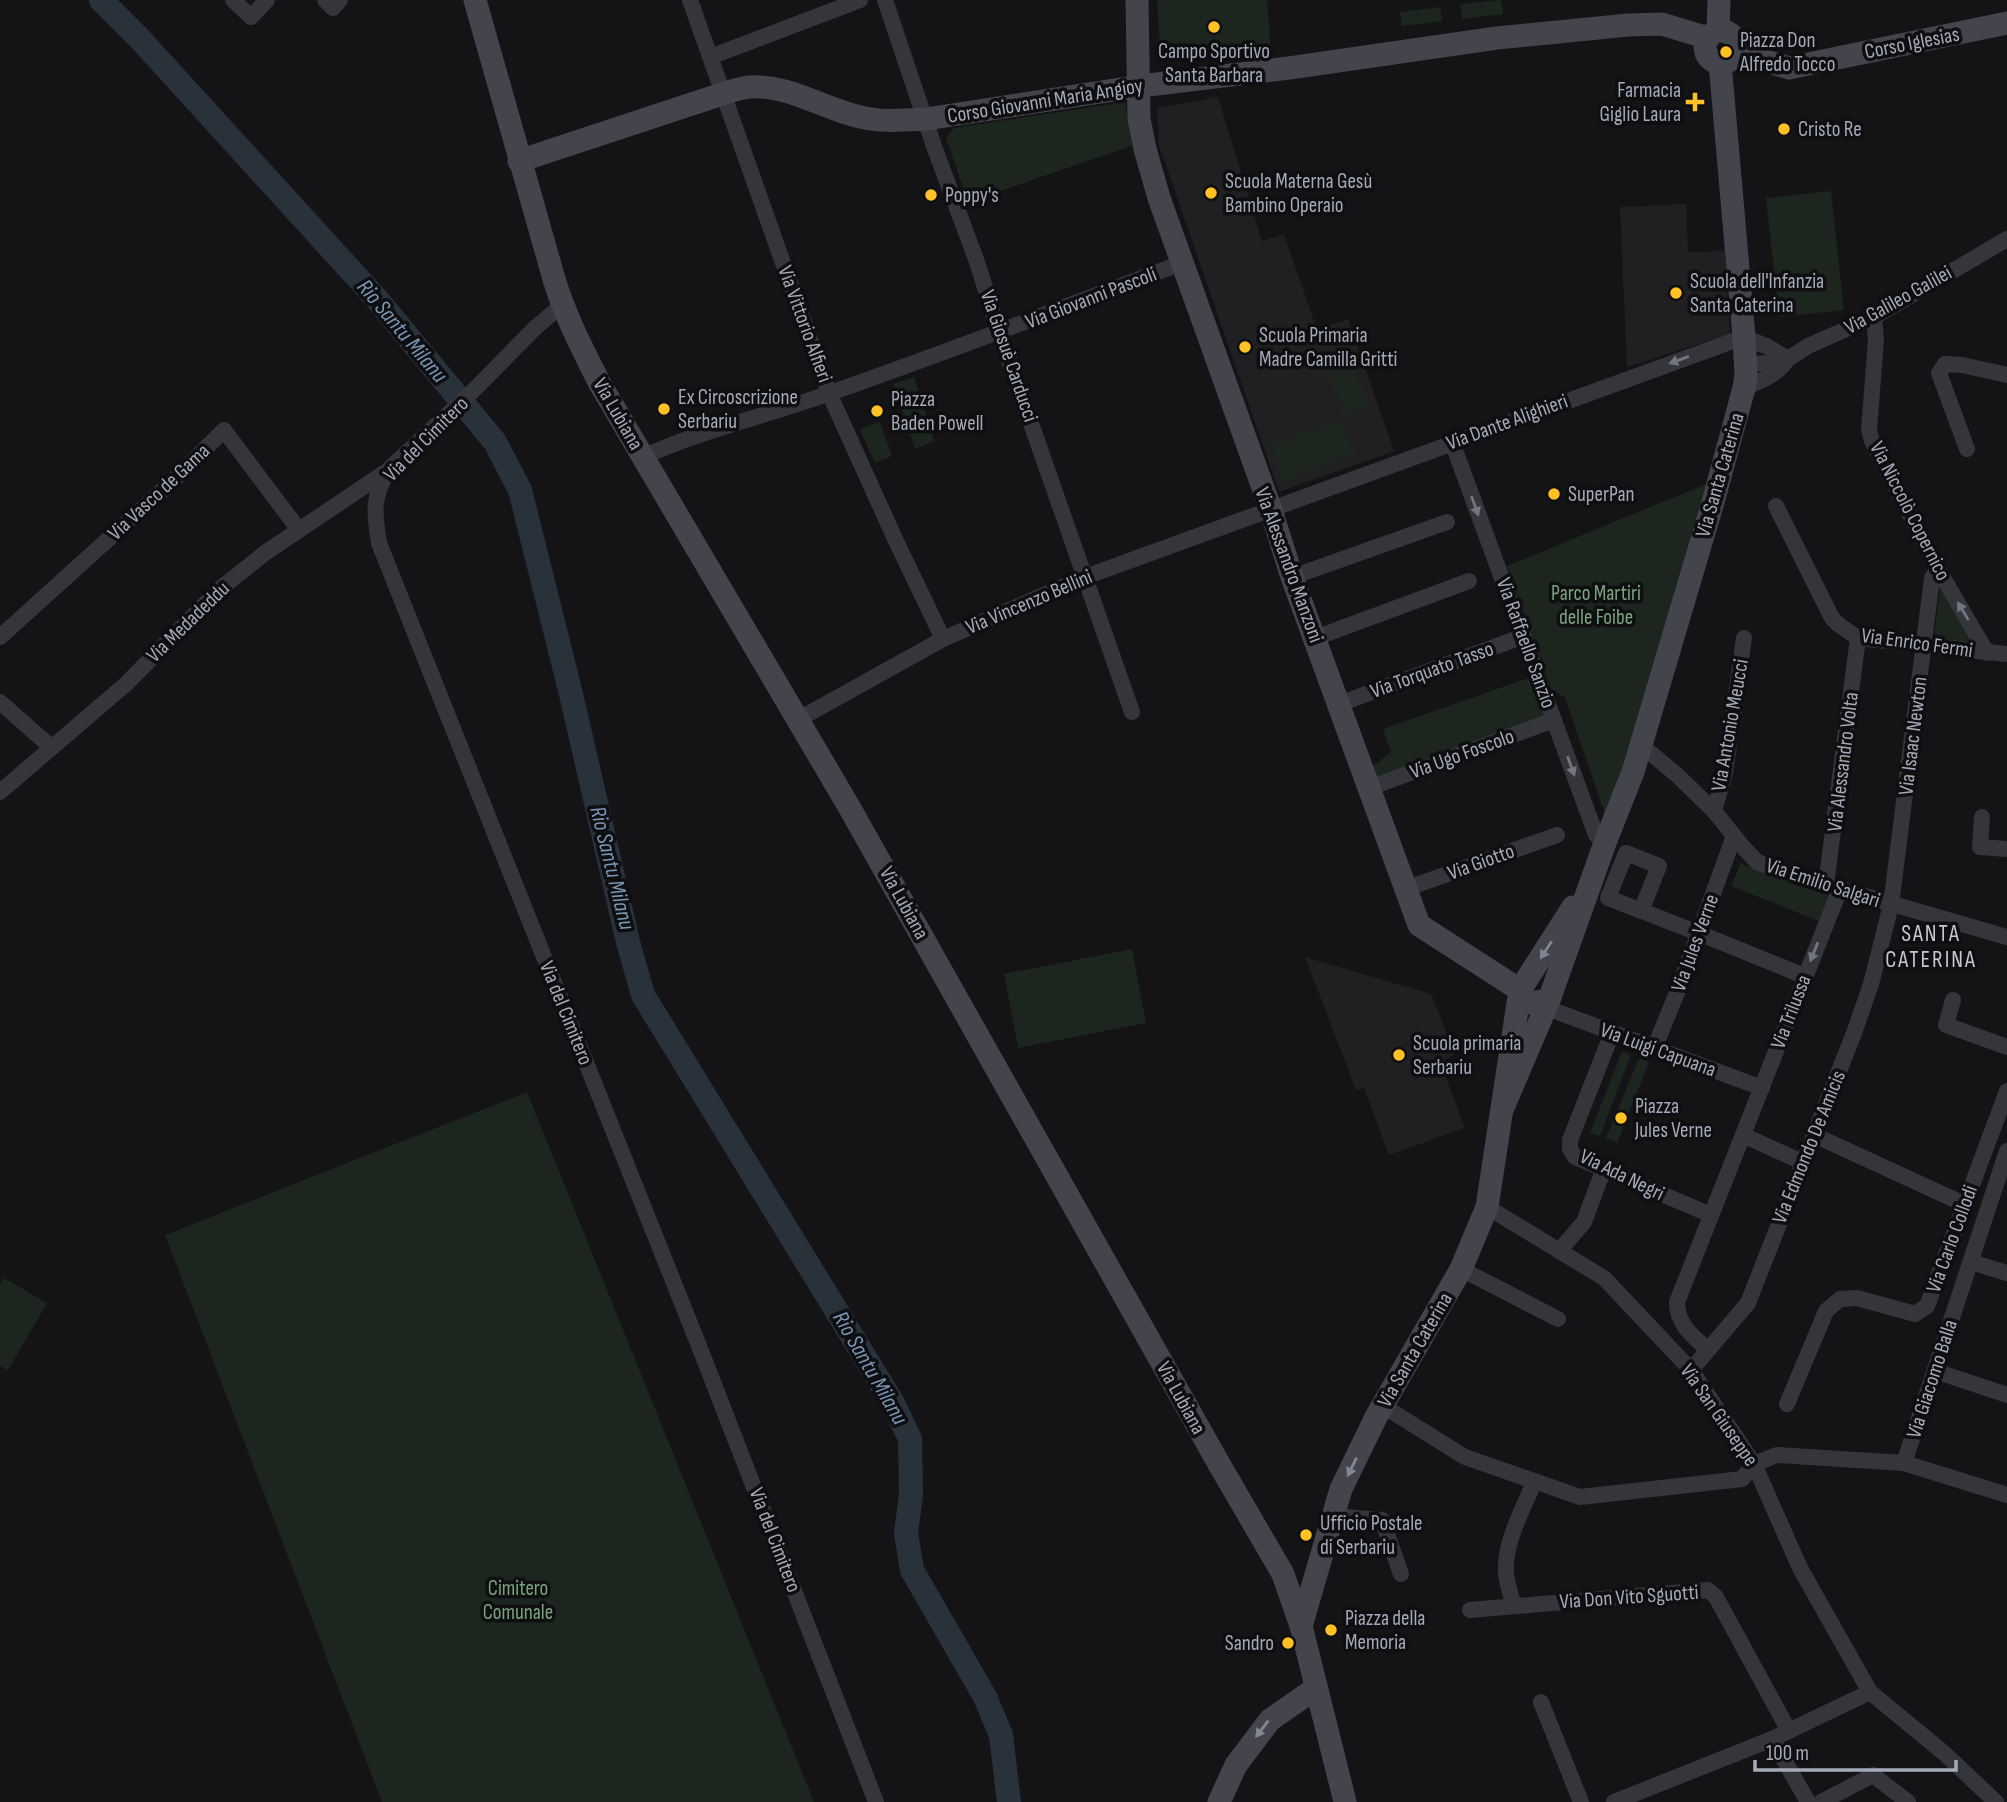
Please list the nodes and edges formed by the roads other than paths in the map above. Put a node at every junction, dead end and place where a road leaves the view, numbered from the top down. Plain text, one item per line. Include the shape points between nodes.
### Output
1 (233, 0) edge
2 (267, 0) edge
3 (325, 0) edge
4 (340, 0) edge
5 (475, 0) edge
6 (690, 0) edge
7 (860, 0) edge
8 (885, 0) edge
9 (1137, 0) edge
10 (1719, 0) edge
11 (2007, 23) edge
12 (1713, 35) junction
13 (710, 57) junction
14 (1728, 58) junction
15 (1140, 86) junction
16 (722, 94) junction
17 (926, 120) junction
18 (520, 162) junction
19 (2007, 239) edge
20 (1182, 263) junction
21 (562, 305) junction
22 (1874, 317) junction
23 (999, 332) junction
24 (1744, 337) junction
25 (1788, 359) junction
26 (1745, 364) junction
27 (2007, 375) edge
28 (1744, 388) junction
29 (829, 393) junction
30 (1452, 442) junction
31 (1967, 449) dead end
32 (643, 457) junction
33 (389, 469) junction
34 (1776, 506) dead end
35 (1270, 510) junction
36 (1447, 522) dead end
37 (299, 530) junction
38 (1938, 569) junction
39 (1085, 576) junction
40 (1293, 577) junction
41 (1469, 582) dead end
42 (1524, 636) junction
43 (0, 637) edge
44 (1315, 638) junction
45 (1744, 638) dead end
46 (1858, 638) junction
47 (943, 639) junction
48 (1925, 647) junction
49 (1987, 653) junction
50 (2007, 654) edge
51 (0, 702) edge
52 (1339, 704) junction
53 (1132, 712) dead end
54 (799, 719) junction
55 (1554, 720) junction
56 (1641, 745) junction
57 (51, 747) junction
58 (1369, 788) junction
59 (0, 792) edge
60 (1714, 811) junction
61 (1982, 817) dead end
62 (1557, 835) dead end
63 (1734, 836) junction
64 (1606, 840) junction
65 (2007, 849) edge
66 (1596, 872) junction
67 (1833, 887) junction
68 (1405, 889) junction
69 (1891, 905) junction
70 (1641, 911) dead end
71 (1699, 933) junction
72 (2007, 937) edge
73 (1804, 976) junction
74 (1520, 990) junction
75 (1953, 1000) dead end
76 (1552, 1006) junction
77 (1612, 1033) junction
78 (2007, 1047) edge
79 (1654, 1049) junction
80 (1762, 1088) junction
81 (2007, 1091) edge
82 (1502, 1110) junction
83 (1743, 1135) junction
84 (1814, 1135) junction
85 (2007, 1151) edge
86 (1802, 1162) junction
87 (1603, 1171) junction
88 (1964, 1203) junction
89 (1487, 1207) junction
90 (1711, 1215) junction
91 (1559, 1251) junction
92 (1970, 1262) junction
93 (1461, 1269) junction
94 (2007, 1273) edge
95 (1558, 1319) dead end
96 (1708, 1350) junction
97 (1691, 1370) junction
98 (1935, 1371) junction
99 (2007, 1395) edge
100 (1787, 1404) dead end
101 (1383, 1406) junction
102 (1904, 1463) junction
103 (1754, 1464) junction
104 (1534, 1482) junction
105 (2007, 1494) edge
106 (1333, 1516) junction
107 (1401, 1574) dead end
108 (1313, 1586) junction
109 (1290, 1595) junction
110 (1514, 1606) junction
111 (1470, 1610) dead end
112 (1301, 1626) junction
113 (1316, 1688) junction
114 (1870, 1692) junction
115 (1541, 1702) dead end
116 (1789, 1731) junction
117 (1772, 1739) junction
118 (1619, 1801) edge
119 (876, 1802) edge
120 (1219, 1802) edge
121 (1345, 1802) edge
122 (1581, 1802) edge
123 (1808, 1802) edge
124 (1821, 1802) edge
125 (1908, 1802) edge
126 (1996, 1802) edge

1 - 2 street via 251,17
3 - 4 street via 333,8
5 - 18 street, Via Lubiana
6 - 13 street, Via Vittorio Alfieri
7 - 13 street
8 - 17 street, Via Giosuè Carducci
9 - 15 street, Via Alessandro Manzoni
10 - 12 street
11 - 14 street, Corso Iglesias via 1789,68
12 - 14 street via 1724,31 1733,36 1736,41
12 - 15 street, Corso Giovanni Maria Angioy via 1662,24 1628,25 1497,37
13 - 16 street, Via Vittorio Alfieri
14 - 24 street, Via Santa Caterina
15 - 17 street, Corso Giovanni Maria Angioy
15 - 20 street, Via Alessandro Manzoni via 1139,119 1145,149
16 - 17 street, Corso Giovanni Maria Angioy via 747,87 774,88 869,119
16 - 18 street, Corso Giovanni Maria Angioy
16 - 29 street, Via Vittorio Alfieri
17 - 23 street, Via Giosuè Carducci
18 - 21 street, Via Lubiana
19 - 22 street, Via Galileo Galilei
20 - 23 street, Via Giovanni Pascoli
20 - 35 street, Via Alessandro Manzoni
21 - 32 street, Via Lubiana via 600,384
21 - 33 street, Via del Cimitero
22 - 25 street, Via Galileo Galilei
22 - 38 street, Via Niccolò Copernico via 1869,430
23 - 29 street, Via Giovanni Pascoli
23 - 39 street, Via Giosuè Carducci
24 - 25 street
24 - 26 street, Via Santa Caterina
24 -> 30 street, Via Dante Alighieri
25 - 26 street, Via Galileo Galilei
25 - 28 street, Via Galileo Galilei via 1769,377
26 - 28 street, Via Santa Caterina
27 - 31 street via 1944,364 1939,373
28 - 56 street, Via Santa Caterina
29 - 32 street, Via Giovanni Pascoli
29 - 47 street, Via Vittorio Alfieri
30 - 35 street, Via Dante Alighieri
30 -> 42 street, Via Raffaello Sanzio
32 - 54 street, Via Lubiana
33 - 37 street, Via Medadeddu
33 - 119 street, Via del Cimitero via 375,503 379,543
34 - 46 street, Via Enrico Fermi via 1832,618
35 - 39 street, Via Vincenzo Bellini
35 - 40 street, Via Alessandro Manzoni
36 - 40 street
37 - 43 street, Via Vasco de Gama via 224,430
37 - 57 street, Via Medadeddu via 221,587 126,684
38 - 48 street, Via Isaac Newton via 1932,578
49 -> 38 street, Via Niccolò Copernico
39 - 47 street, Via Vincenzo Bellini
39 - 53 street, Via Giosuè Carducci
40 - 44 street, Via Alessandro Manzoni
41 - 44 street
42 - 52 street, Via Torquato Tasso
42 - 55 street, Via Raffaello Sanzio
44 - 52 street, Via Alessandro Manzoni
45 - 60 street, Via Antonio Meucci via 1725,773
46 - 48 street, Via Enrico Fermi
46 - 67 street, Via Alessandro Volta
47 - 54 street, Via Vincenzo Bellini
48 - 49 street, Via Enrico Fermi
48 - 69 street, Via Isaac Newton
49 - 50 street, Via Enrico Fermi
51 - 57 street
52 - 58 street, Via Alessandro Manzoni
54 - 109 street, Via Lubiana via 1283,1574
55 - 58 street, Via Ugo Foscolo
55 -> 64 street, Via Raffaello Sanzio via 1596,835
56 - 60 street, Via Emilio Salgari
56 - 64 street, Via Santa Caterina
57 - 59 street, Via Medadeddu
58 - 68 street, Via Alessandro Manzoni
60 - 63 street, Via Emilio Salgari
61 - 65 street via 1980,847
62 - 68 street, Via Giotto
63 - 67 street, Via Emilio Salgari via 1757,862
63 - 71 street, Via Jules Verne
64 - 66 street, Via Santa Caterina
66 -> 74 street, Via Santa Caterina
66 - 76 street, Via Santa Caterina
67 - 69 street, Via Emilio Salgari
67 -> 73 street, Via Trilussa
68 - 74 street, Via Alessandro Manzoni via 1419,925
69 - 72 street, Via Emilio Salgari
69 - 84 street, Via Edmondo De Amicis via 1858,1021
70 - 71 street
71 - 73 street
71 - 79 street, Via Jules Verne
73 - 80 street, Via Trilussa
74 - 76 street via 1528,1003
74 - 82 street, Via Santa Caterina
75 - 78 street via 1946,1025
76 - 77 street, Via Luigi Capuana
76 - 82 street, Via Santa Caterina
77 - 79 street, Via Luigi Capuana
77 - 87 street, Via Ada Negri via 1570,1140 1575,1157
79 - 80 street, Via Luigi Capuana
80 - 83 street, Via Trilussa
81 - 88 street, Via Carlo Collodi
82 - 89 street, Via Santa Caterina via 1489,1159
83 - 86 street
83 - 90 street, Via Trilussa
84 - 86 street, Via Edmondo De Amicis
84 - 88 street
85 - 92 street, Via Giacomo Balla
86 - 96 street, Via Edmondo De Amicis via 1748,1303
87 - 90 street, Via Ada Negri
87 - 91 street via 1584,1222
88 - 100 street, Via Carlo Collodi via 1927,1306 1915,1314 1857,1298 1840,1299 1826,1311
89 - 91 street, Via San Giuseppe
89 - 93 street, Via Santa Caterina
90 - 96 street, Via Trilussa via 1676,1302 1684,1327
91 - 97 street, Via San Giuseppe via 1604,1278
92 - 94 street
92 - 98 street, Via Giacomo Balla
93 - 95 street
93 - 101 street, Via Santa Caterina
96 - 97 street, Via Edmondo De Amicis
97 - 103 street, Via San Giuseppe
98 - 99 street
98 - 102 street, Via Giacomo Balla
101 - 104 street, Via Giacomo Balla via 1465,1457
101 -> 106 street, Via Santa Caterina via 1341,1489
102 - 103 street, Via Giacomo Balla via 1777,1455
102 - 105 street
103 - 104 street, Via Giacomo Balla via 1742,1479 1580,1497
103 - 114 street, Via San Giuseppe via 1800,1568
104 - 110 street via 1508,1550 1506,1571
106 - 107 street via 1382,1520
106 - 108 street, Via Santa Caterina
108 - 109 street
108 - 112 street, Via Santa Caterina
109 - 112 street, Via Lubiana
110 - 111 street, Via Don Vito Sguotti
110 - 116 street, Via Don Vito Sguotti via 1708,1590
112 - 113 street, Via Lubiana
113 -> 120 street via 1270,1720 1236,1765
113 - 121 street, Via Lubiana
114 - 116 street
114 - 126 street
115 - 122 street
116 - 117 street
117 - 118 street
117 - 123 street
124 - 125 street via 1873,1775

